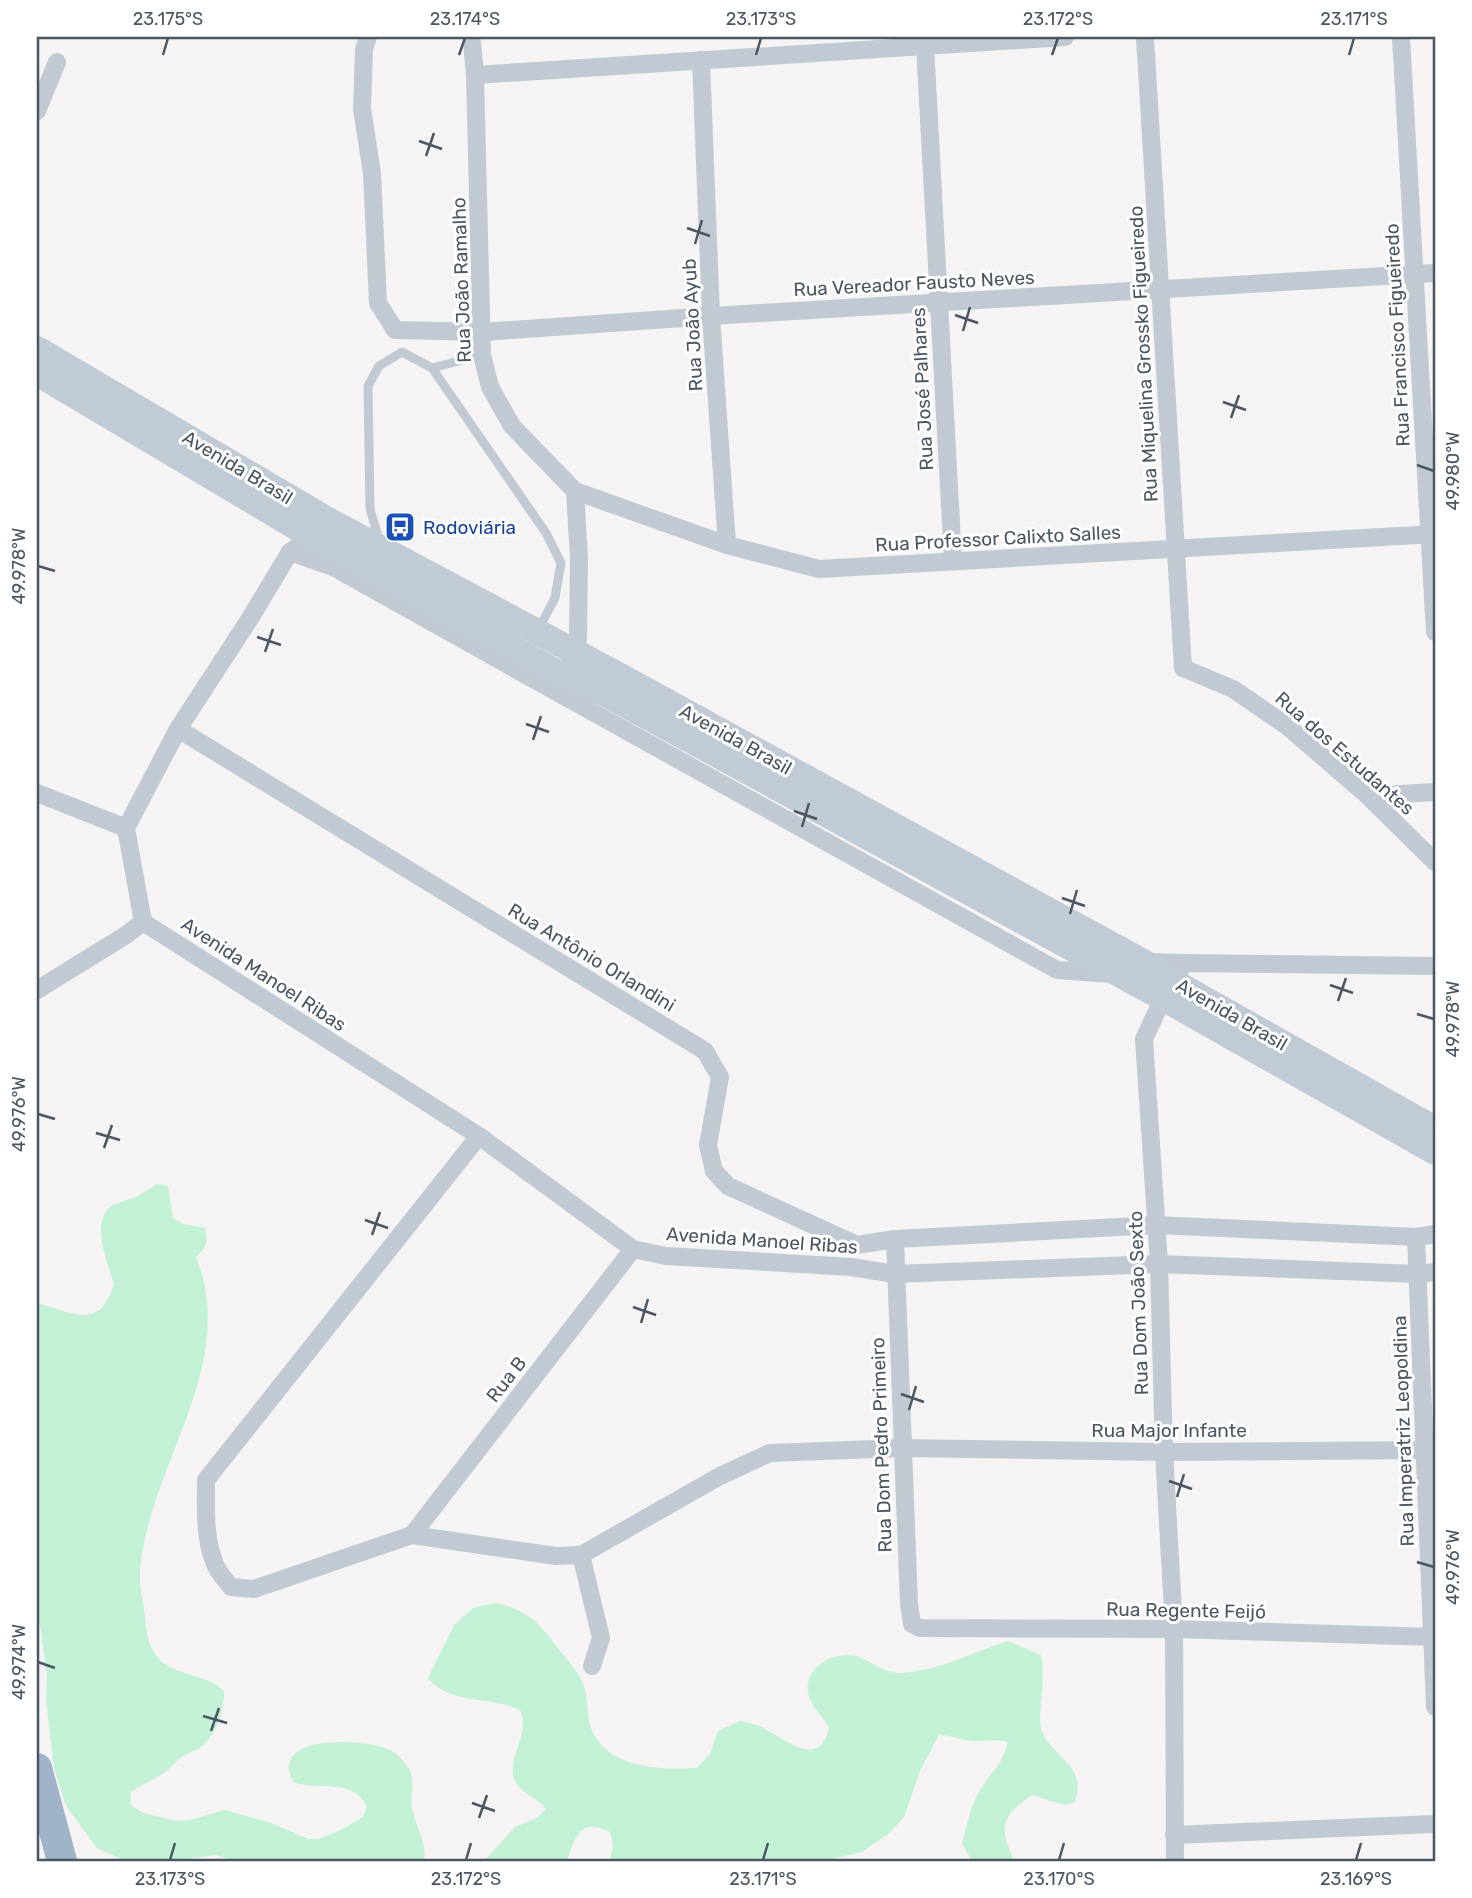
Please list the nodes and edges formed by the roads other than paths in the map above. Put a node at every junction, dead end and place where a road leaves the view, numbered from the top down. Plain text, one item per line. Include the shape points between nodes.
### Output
1 (368, 37) edge
2 (1065, 37) edge
3 (1145, 37) edge
4 (1401, 37) edge
5 (472, 41) dead end
6 (925, 46) junction
7 (701, 60) junction
8 (57, 62) dead end
9 (475, 75) junction
10 (37, 111) edge
11 (1435, 273) edge
12 (1415, 274) junction
13 (1161, 289) junction
14 (938, 303) junction
15 (711, 316) junction
16 (483, 332) junction
17 (37, 349) edge
18 (482, 355) junction
19 (432, 368) junction
20 (37, 373) edge
21 (575, 491) junction
22 (319, 528) junction
23 (1432, 534) edge
24 (727, 545) junction
25 (1176, 548) junction
26 (341, 550) junction
27 (290, 552) junction
28 (953, 561) junction
29 (535, 632) junction
30 (1435, 632) edge
31 (1183, 668) joint
32 (568, 675) junction
33 (613, 685) junction
34 (178, 729) junction
35 (1435, 792) edge
36 (37, 793) edge
37 (1368, 796) junction
38 (126, 828) junction
39 (1435, 862) edge
40 (143, 922) junction
41 (1143, 962) junction
42 (1435, 966) edge
43 (1118, 975) junction
44 (1173, 981) junction
45 (37, 990) edge
46 (1435, 1129) edge
47 (479, 1136) junction
48 (1435, 1152) edge
49 (1156, 1225) junction
50 (1435, 1234) edge
51 (1416, 1237) junction
52 (895, 1239) junction
53 (857, 1245) junction
54 (633, 1248) junction
55 (1159, 1264) junction
56 (850, 1267) junction
57 (1426, 1273) edge
58 (895, 1274) junction
59 (903, 1448) junction
60 (1430, 1451) edge
61 (1164, 1452) junction
62 (412, 1535) junction
63 (581, 1555) junction
64 (936, 1628) joint
65 (1174, 1629) junction
66 (1434, 1637) edge
67 (592, 1666) dead end
68 (1435, 1707) edge
69 (37, 1768) edge
70 (1435, 1824) edge
71 (1174, 1836) junction
72 (62, 1861) edge
73 (1175, 1861) edge

1 - 16 street, Rua Vereador Fausto Neves via 362,109 372,173 377,303 396,330
2 - 6 street
3 - 13 street, Rua Miquelina Grossko Figueiredo
4 - 12 street, Rua Francisco Figueiredo
5 - 9 street, Rua João Ramalho
6 - 7 street
6 - 14 street, Rua José Palhares
7 - 9 street
7 - 15 street, Rua João Ayub
8 - 10 street
9 - 16 street, Rua João Ramalho
11 - 12 street, Rua Vereador Fausto Neves
12 - 13 street, Rua Vereador Fausto Neves
12 - 23 street, Rua Francisco Figueiredo
13 - 14 street, Rua Vereador Fausto Neves
13 - 25 street, Rua Miquelina Grossko Figueiredo
14 - 15 street, Rua Vereador Fausto Neves
14 - 28 street, Rua José Palhares
15 - 16 street, Rua Vereador Fausto Neves
15 - 24 street, Rua João Ayub
16 - 18 street, Rua João Ramalho
17 - 22 main road, Avenida Brasil
18 - 19 lane
18 - 21 street, Rua João Ramalho via 490,387 512,426
19 - 26 lane via 402,352 379,366 368,386 370,509 380,542
19 - 29 lane via 546,533 561,563 555,598
20 - 22 main road, Avenida Brasil
21 - 24 street, Rua Professor Calixto Salles
21 - 32 street via 579,558
22 - 26 main road, Avenida Brasil
22 - 27 street
23 - 25 street, Rua Professor Calixto Salles
23 - 30 street, Rua Francisco Figueiredo
24 - 28 street, Rua Professor Calixto Salles via 819,569
25 - 28 street, Rua Professor Calixto Salles
25 - 31 street, Rua Miquelina Grossko Figueiredo
26 - 27 street
26 - 29 main road, Avenida Brasil
26 - 32 main road, Avenida Brasil
27 - 34 street
29 - 32 main road, Avenida Brasil
31 - 37 street, Rua dos Estudantes via 1233,688 1287,726
32 - 33 main road, Avenida Brasil
32 - 43 street via 1057,970
33 - 41 main road, Avenida Brasil
33 - 43 main road, Avenida Brasil
34 - 38 street
34 - 53 street, Rua Antônio Orlandini via 705,1051 720,1077 708,1145 714,1171 728,1186
35 - 37 street
36 - 38 street
37 - 39 street, Rua dos Estudantes
38 - 40 street
40 - 45 street
40 - 47 street, Avenida Manoel Ribas
41 - 43 street
41 - 44 main road, Avenida Brasil
42 - 44 street
43 - 44 main road, Avenida Brasil
44 - 46 main road, Avenida Brasil
44 - 48 main road, Avenida Brasil
44 - 49 street, Rua Dom João Sexto via 1144,1039
47 - 54 street, Avenida Manoel Ribas
47 - 62 street via 206,1480 210,1548 215,1567 232,1587 254,1589
49 - 51 street
49 - 52 street
49 - 55 street, Rua Dom João Sexto
50 - 51 street
51 - 57 street, Rua Imperatriz Leopoldina
52 - 53 street
52 - 58 street, Rua Dom Pedro Primeiro
53 - 56 street
54 - 56 street, Avenida Manoel Ribas via 666,1256
54 - 62 street, Rua B
55 - 57 street, Avenida Manoel Ribas
55 - 58 street, Avenida Manoel Ribas
55 - 61 street, Rua Dom João Sexto
56 - 58 street, Avenida Manoel Ribas
57 - 60 street, Rua Imperatriz Leopoldina
58 - 59 street, Rua Dom Pedro Primeiro
59 - 61 street, Rua Major Infante
59 - 63 street, Rua Major Infante via 770,1453 720,1476
59 - 64 street, Rua Dom Pedro Primeiro via 912,1624 920,1629
60 - 61 street, Rua Major Infante
60 - 66 street, Rua Imperatriz Leopoldina
61 - 65 street, Rua Dom João Sexto
62 - 63 street via 556,1556
63 - 67 street via 601,1638
64 - 65 street, Rua Regente Feijó
65 - 66 street, Rua Regente Feijó
65 - 71 street, Rua Dom João Sexto
66 - 68 street, Rua Imperatriz Leopoldina
69 - 72 highway
70 - 71 street
71 - 73 street, Rua Dom João Sexto

